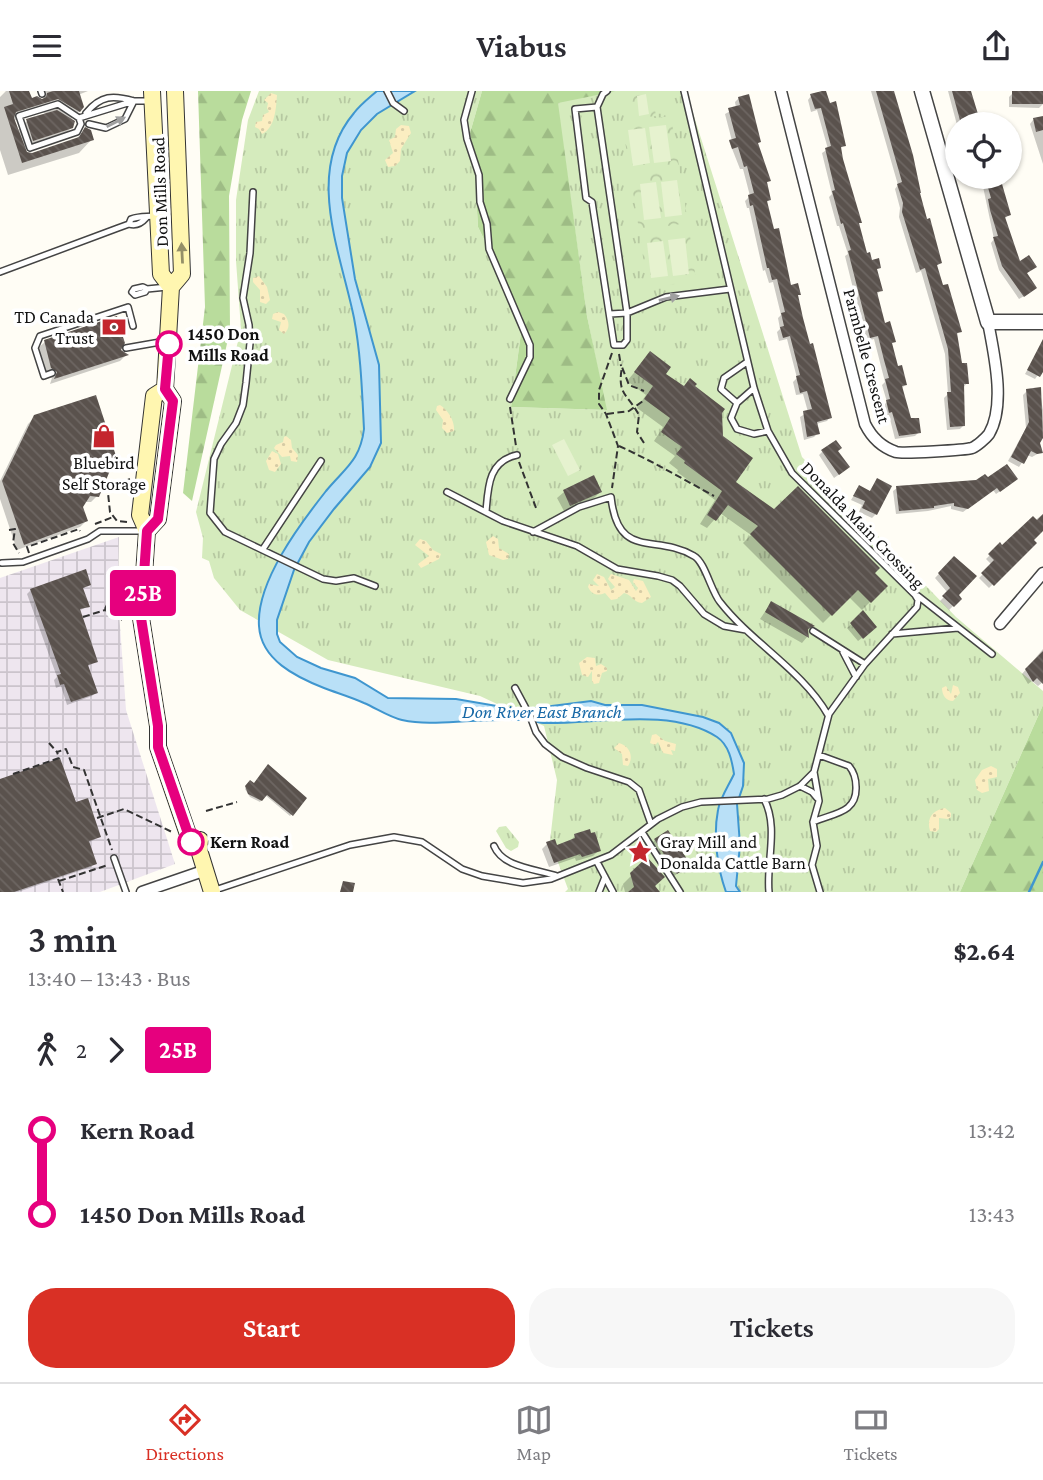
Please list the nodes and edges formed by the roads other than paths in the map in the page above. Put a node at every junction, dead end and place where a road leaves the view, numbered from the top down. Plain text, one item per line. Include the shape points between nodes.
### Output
1 (387, 91) edge
2 (472, 91) edge
3 (607, 91) edge
4 (684, 91) edge
5 (781, 91) edge
6 (922, 91) edge
7 (152, 96) edge
8 (175, 97) edge
9 (134, 101) junction
10 (597, 107) junction
11 (404, 111) dead end
12 (86, 113) dead end
13 (79, 118) junction
14 (89, 124) dead end
15 (253, 192) dead end
16 (180, 215) junction
17 (152, 216) junction
18 (0, 272) edge
19 (171, 287) junction
20 (147, 289) dead end
21 (730, 289) junction
22 (627, 313) junction
23 (610, 314) junction
24 (988, 322) junction
25 (1043, 322) edge
26 (133, 326) dead end
27 (169, 341) junction
28 (126, 348) dead end
29 (747, 362) junction
30 (52, 373) dead end
31 (754, 388) junction
32 (510, 399) dead end
33 (737, 403) junction
34 (768, 431) junction
35 (517, 455) dead end
36 (321, 461) dead end
37 (447, 492) dead end
38 (485, 512) junction
39 (147, 531) junction
40 (533, 532) junction
41 (263, 549) junction
42 (2, 563) dead end
43 (1043, 573) edge
44 (375, 586) dead end
45 (915, 594) junction
46 (1000, 624) dead end
47 (958, 628) junction
48 (746, 630) junction
49 (813, 631) dead end
50 (892, 634) junction
51 (843, 652) junction
52 (992, 654) dead end
53 (865, 664) junction
54 (856, 677) junction
55 (516, 690) dead end
56 (828, 715) junction
57 (819, 755) junction
58 (814, 772) junction
59 (800, 786) junction
60 (764, 799) junction
61 (819, 801) junction
62 (813, 822) junction
63 (652, 824) junction
64 (642, 832) junction
65 (494, 846) dead end
66 (115, 860) road end
67 (597, 862) junction
68 (206, 870) junction
69 (557, 876) junction
70 (605, 877) junction
71 (212, 891) edge
72 (126, 892) edge
73 (142, 892) edge
74 (599, 892) edge
75 (613, 892) edge
76 (680, 892) edge
77 (769, 892) edge
78 (820, 892) edge

1 - 11 lane
2 - 32 lane via 464,120 479,175 489,249 530,345 530,357
3 - 10 lane
4 - 21 lane, Donalda Main Crossing
5 - 24 street, Parmbelle Crescent via 872,437 900,454 972,448 988,436 998,407
6 - 24 street
7 - 8 main road
7 - 9 lane
7 - 17 main road, Don Mills Road
8 - 16 main road, Don Mills Road
9 - 12 lane via 116,96 100,100
9 - 13 lane
14 -> 9 lane via 106,128 125,120
10 - 22 lane
10 - 23 lane via 575,109 586,198 592,202
13 - 13 lane via 76,132 30,148 19,116 58,104
15 - 41 lane via 243,298 250,343 243,405 214,459 209,501 210,513 225,532
16 - 17 main road
19 -> 16 main road, Don Mills Road via 183,274
17 - 18 lane via 131,219 129,224
17 - 19 main road, Don Mills Road via 161,274
19 - 20 lane
19 - 27 main road, Don Mills Road
22 -> 21 lane via 666,297
21 - 29 lane, Donalda Main Crossing
22 - 23 lane
22 - 23 lane via 623,345 615,345
24 - 25 street
26 - 30 lane via 128,307 40,336 35,348 44,376
27 - 28 lane
27 - 39 main road, Don Mills Road via 165,389 173,401 158,519
29 - 31 lane, Donalda Main Crossing
29 - 33 lane via 724,378 721,389
31 - 33 lane
31 - 34 lane, Donalda Main Crossing
33 - 34 lane via 731,418 737,429 754,434
34 - 45 lane, Donalda Main Crossing via 799,481
35 - 38 lane via 498,464 490,475
36 - 41 lane
37 - 38 lane
38 - 40 lane
39 - 42 lane via 100,531 23,562
39 - 68 main road, Don Mills Road via 141,618 158,747 191,842
40 - 48 lane via 577,546 617,569 672,580 704,614 723,626
40 - 48 lane via 579,507 611,497 618,526 629,537 697,557 719,600
41 - 44 lane via 323,579 354,578
43 - 46 street
45 - 47 lane
45 - 50 lane, Donalda Main Crossing via 917,607
47 - 50 lane
47 - 52 lane
48 - 56 lane
49 - 51 lane
50 - 53 lane, Donalda Main Crossing
51 - 53 lane
51 - 54 lane
53 - 54 lane, Donalda Main Crossing
54 - 56 lane, Donalda Main Crossing
55 - 63 lane via 545,744 562,757 629,782 639,790
56 - 57 lane, Donalda Main Crossing
57 - 58 lane, Donalda Main Crossing
57 - 62 lane via 849,765 856,781 856,800 852,807
58 - 59 lane, Donalda Main Crossing
58 - 61 lane
59 - 60 lane, Donalda Main Crossing
59 - 61 lane
60 - 63 lane, Donalda Main Crossing via 706,802 678,809
60 - 77 lane via 771,828
61 - 62 lane
62 - 78 lane via 817,846 812,866
63 - 64 lane, Donalda Main Crossing
64 - 67 lane, Donalda Main Crossing
64 - 76 lane
65 - 69 lane via 505,860
66 - 72 lane
67 - 69 lane, Donalda Main Crossing
67 - 70 lane
68 - 71 main road, Don Mills Road
68 - 73 street
69 - 71 lane, Donalda Main Crossing via 523,883 486,877 462,869 417,840 394,837 350,845
70 - 74 lane
70 - 75 lane

